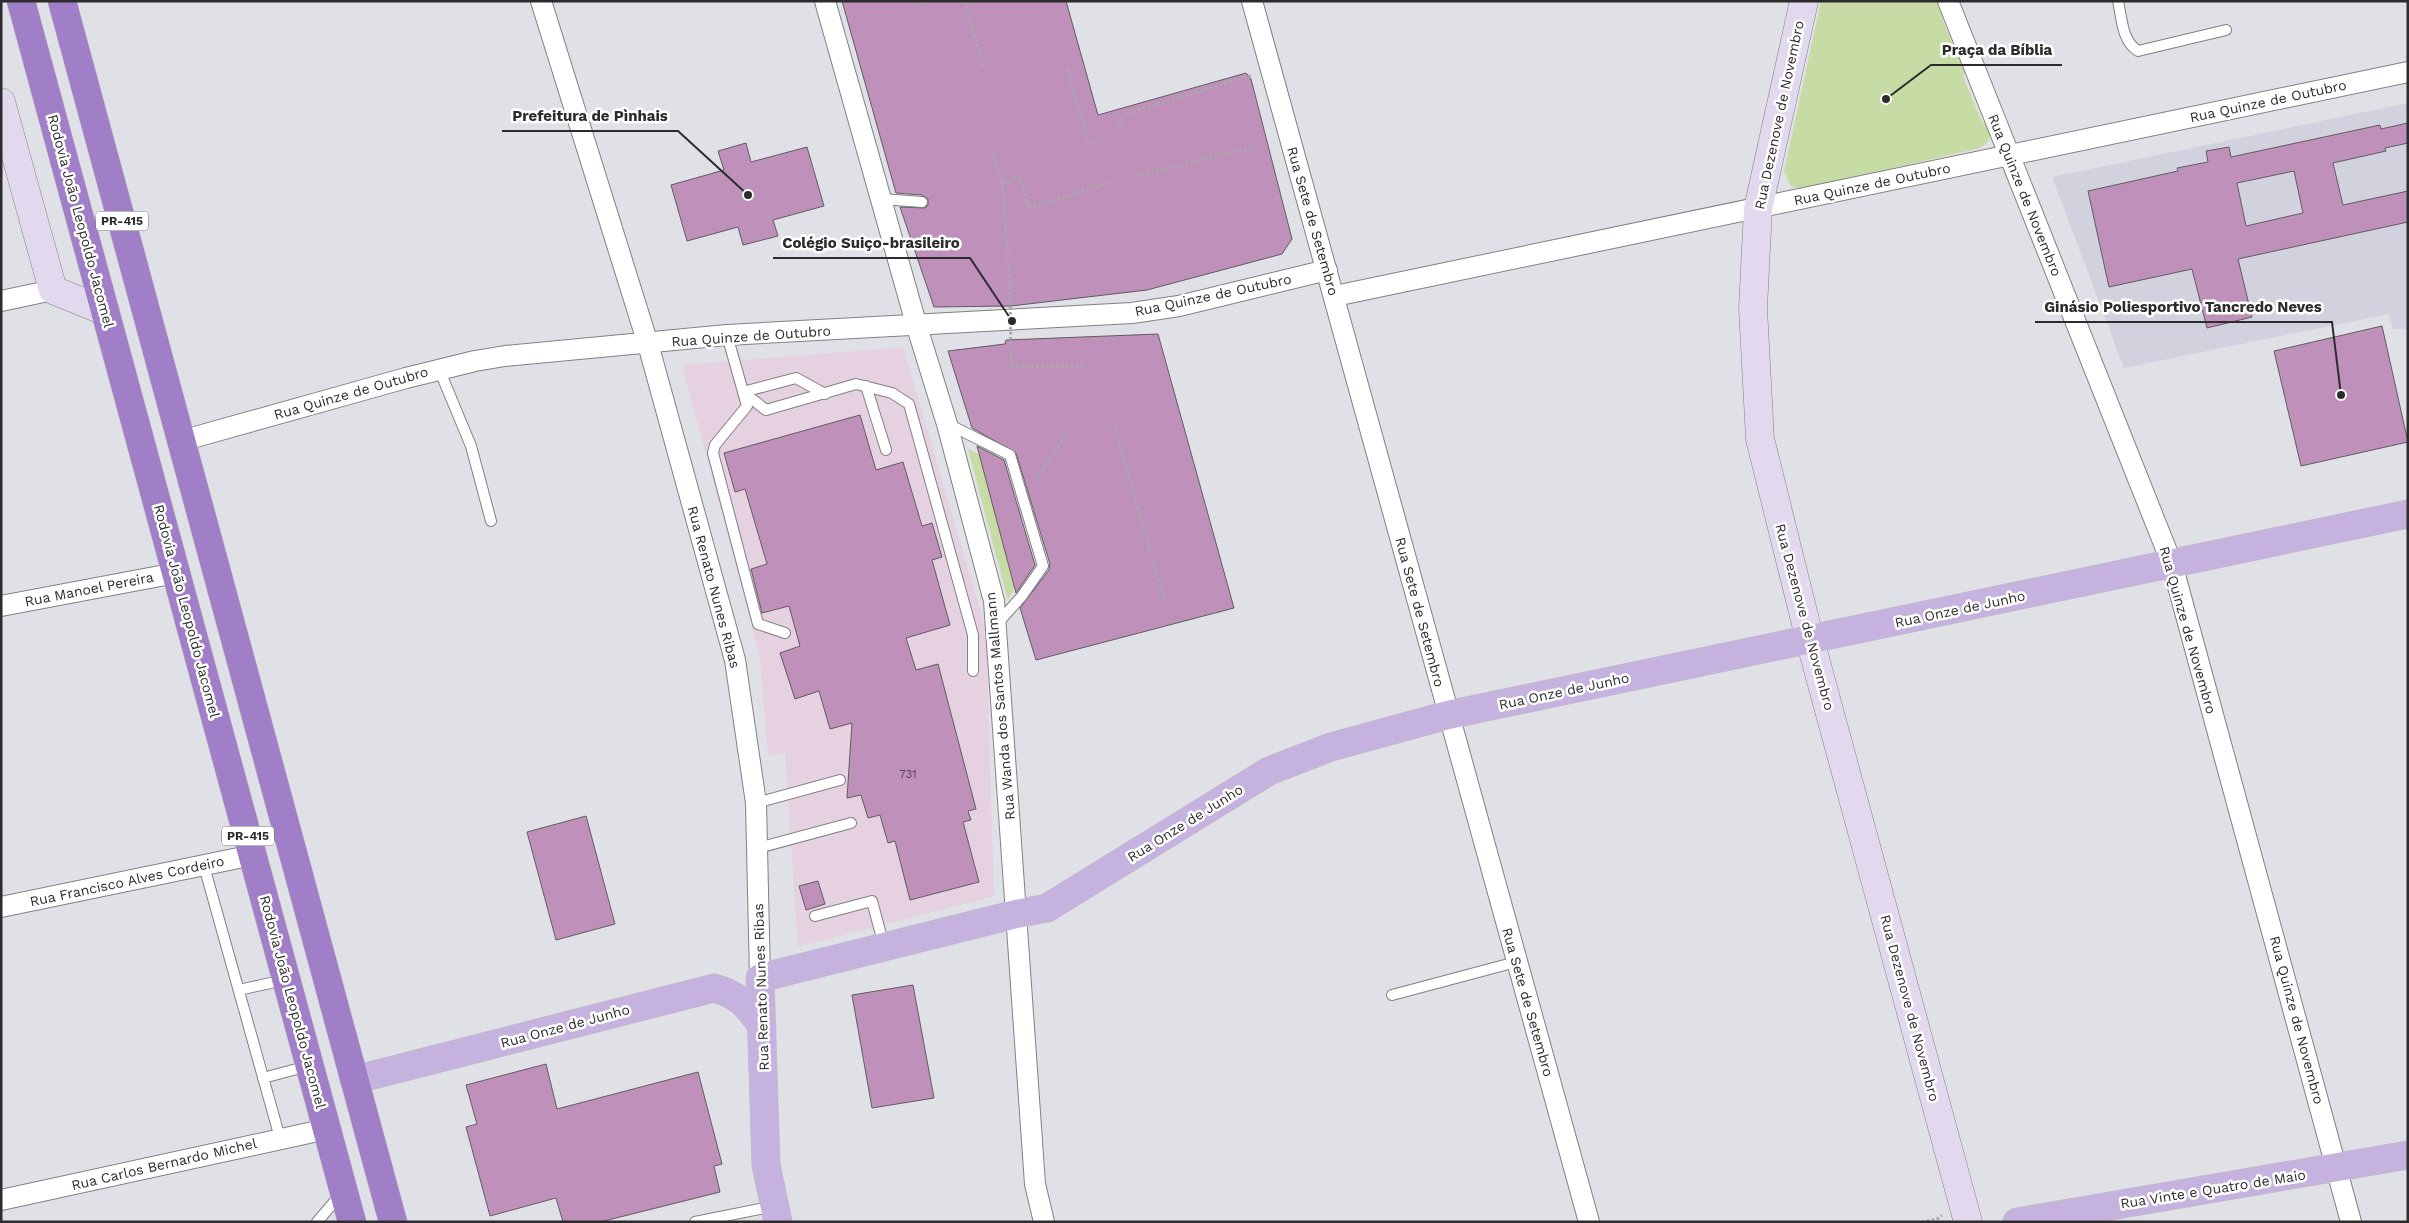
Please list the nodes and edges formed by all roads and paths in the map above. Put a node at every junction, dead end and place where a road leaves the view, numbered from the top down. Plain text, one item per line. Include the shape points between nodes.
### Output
1 (21, 1) edge
2 (62, 1) edge
3 (541, 1) edge
4 (825, 1) edge
5 (926, 1) edge
6 (965, 1) edge
7 (1252, 1) edge
8 (1804, 1) edge
9 (1948, 1) edge
10 (2118, 1) edge
11 (919, 4) dead end
12 (2226, 30) dead end
13 (983, 66) dead end
14 (1067, 69) dead end
15 (1270, 70) junction
16 (2408, 72) edge
17 (1, 102) edge
18 (1121, 128) dead end
19 (1100, 144) dead end
20 (1257, 146) dead end
21 (994, 152) dead end
22 (2009, 154) junction
23 (1136, 176) dead end
24 (1112, 182) dead end
25 (1002, 184) junction
26 (881, 199) junction
27 (922, 202) dead end
28 (1758, 209) junction
29 (1327, 270) junction
30 (53, 290) junction
31 (1335, 296) junction
32 (1, 301) edge
33 (105, 311) junction
34 (917, 327) junction
35 (727, 336) junction
36 (648, 344) junction
37 (1082, 366) dead end
38 (439, 369) junction
39 (866, 386) junction
40 (743, 392) junction
41 (825, 394) junction
42 (948, 424) junction
43 (1114, 425) dead end
44 (1069, 429) dead end
45 (181, 441) junction
46 (886, 450) dead end
47 (144, 451) junction
48 (1036, 480) dead end
49 (2408, 514) edge
50 (492, 520) dead end
51 (2172, 564) junction
52 (176, 573) junction
53 (1165, 603) dead end
54 (1, 606) edge
55 (996, 626) junction
56 (784, 632) dead end
57 (1810, 640) junction
58 (973, 671) dead end
59 (1448, 715) junction
60 (840, 780) dead end
61 (756, 803) junction
62 (851, 823) dead end
63 (758, 848) junction
64 (253, 855) junction
65 (204, 866) junction
66 (1, 907) edge
67 (1016, 914) junction
68 (815, 916) dead end
69 (884, 947) junction
70 (1516, 962) junction
71 (760, 978) junction
72 (286, 979) junction
73 (239, 990) junction
74 (1392, 995) dead end
75 (762, 1026) junction
76 (310, 1065) junction
77 (263, 1078) junction
78 (354, 1080) junction
79 (327, 1129) junction
80 (280, 1138) junction
81 (2408, 1155) edge
82 (2337, 1169) junction
83 (344, 1191) junction
84 (1, 1200) edge
85 (776, 1214) edge
86 (1956, 1218) edge
87 (317, 1222) edge
88 (352, 1222) edge
89 (393, 1222) edge
90 (695, 1222) edge
91 (1044, 1222) edge
92 (1589, 1222) edge
93 (1922, 1222) edge
94 (2017, 1222) edge
95 (2351, 1222) edge

1 - 33 highway, Rodovia João Leopoldo Jacomel / PR-415
2 - 45 highway, PR-415
3 - 36 street, Rua Renato Nunes Ribas
4 - 26 street, Rua Wanda dos Santos Mallmann
5 - 11 path
6 - 13 path
7 - 15 street, Rua Sete de Setembro
8 - 28 street, Rua Dezenove de Novembro
9 - 22 street, Rua Quinze de Novembro
10 - 12 lane via 2124,32 2130,46 2138,50
14 - 19 path via 1089,144
15 - 18 path via 1125,114 1120,119
15 - 29 street, Rua Sete de Setembro
16 - 22 street, Rua Quinze de Outubro
17 - 30 street
20 - 23 path
21 - 25 path
22 - 28 street, Rua Quinze de Outubro
22 - 51 street, Rua Quinze de Novembro
24 - 25 path via 1029,208 1020,177
25 - 37 path, bridge via 1010,282 1011,367
26 - 27 lane
26 - 34 street, Rua Wanda dos Santos Mallmann
28 - 31 street, Rua Quinze de Outubro
28 - 57 street, Rua Dezenove de Novembro via 1753,308 1760,440
29 - 31 street, Rua Sete de Setembro
29 - 34 street, Rua Quinze de Outubro via 1179,306 1132,313
30 - 32 street
30 - 33 street
31 - 59 street, Rua Sete de Setembro
33 - 47 highway, Rodovia João Leopoldo Jacomel / PR-415
34 - 35 street, Rua Quinze de Outubro
34 - 42 street, Rua Wanda dos Santos Mallmann
35 - 36 street, Rua Quinze de Outubro
35 - 40 lane
36 - 38 street, Rua Quinze de Outubro via 505,356
36 - 61 street, Rua Renato Nunes Ribas via 736,660
38 - 45 street, Rua Quinze de Outubro
38 - 50 lane via 472,446
39 - 41 lane via 856,384
39 - 46 lane
39 - 58 lane via 892,393 909,404 973,635
40 - 41 lane via 796,378
40 - 41 lane via 766,410
40 - 56 lane via 747,406 715,445 713,453 758,624
42 - 55 street, Rua Wanda dos Santos Mallmann via 994,601
42 - 55 lane via 1010,455 1043,566
43 - 53 path
44 - 48 path
45 - 47 highway
45 - 78 highway, PR-415
47 - 52 highway, Rodovia João Leopoldo Jacomel / PR-415
49 - 51 main road, Rua Onze de Junho
51 - 57 main road, Rua Onze de Junho
51 - 82 street, Rua Quinze de Novembro
52 - 54 street, Rua Manoel Pereira
52 - 64 highway, Rodovia João Leopoldo Jacomel / PR-415
55 - 67 street, Rua Wanda dos Santos Mallmann
57 - 59 main road, Rua Onze de Junho
57 - 86 street, Rua Dezenove de Novembro
59 - 67 main road, Rua Onze de Junho via 1331,747 1270,771 1047,908
59 - 70 street, Rua Sete de Setembro
60 - 61 lane
61 - 63 street, Rua Renato Nunes Ribas
62 - 63 lane
63 - 71 street, Rua Renato Nunes Ribas
64 - 65 street, Rua Francisco Alves Cordeiro
64 - 72 highway, Rodovia João Leopoldo Jacomel / PR-415
65 - 66 street, Rua Francisco Alves Cordeiro
65 - 73 lane
67 - 69 main road, Rua Onze de Junho
67 - 91 street, Rua Wanda dos Santos Mallmann via 1035,1184
68 - 69 lane via 872,901
69 - 71 main road, Rua Onze de Junho
70 - 74 lane
70 - 92 street, Rua Sete de Setembro
71 - 75 main road, Rua Renato Nunes Ribas
72 - 73 lane
72 - 76 highway, Rodovia João Leopoldo Jacomel / PR-415
73 - 77 lane
75 - 78 main road, Rua Onze de Junho via 747,1006 731,993 714,988
75 - 85 main road, Rua Renato Nunes Ribas via 766,1165
76 - 77 lane
76 - 79 highway, Rodovia João Leopoldo Jacomel / PR-415
77 - 80 lane
78 - 89 highway, PR-415
79 - 80 street, Rua Carlos Bernardo Michel
79 - 83 highway, Rodovia João Leopoldo Jacomel / PR-415
80 - 84 street, Rua Carlos Bernardo Michel
81 - 82 main road, Rua Vinte e Quatro de Maio
82 - 94 main road, Rua Vinte e Quatro de Maio
82 - 95 street, Rua Quinze de Novembro
83 - 87 lane
83 - 88 highway, Rodovia João Leopoldo Jacomel / PR-415
85 - 90 lane
86 - 93 path

